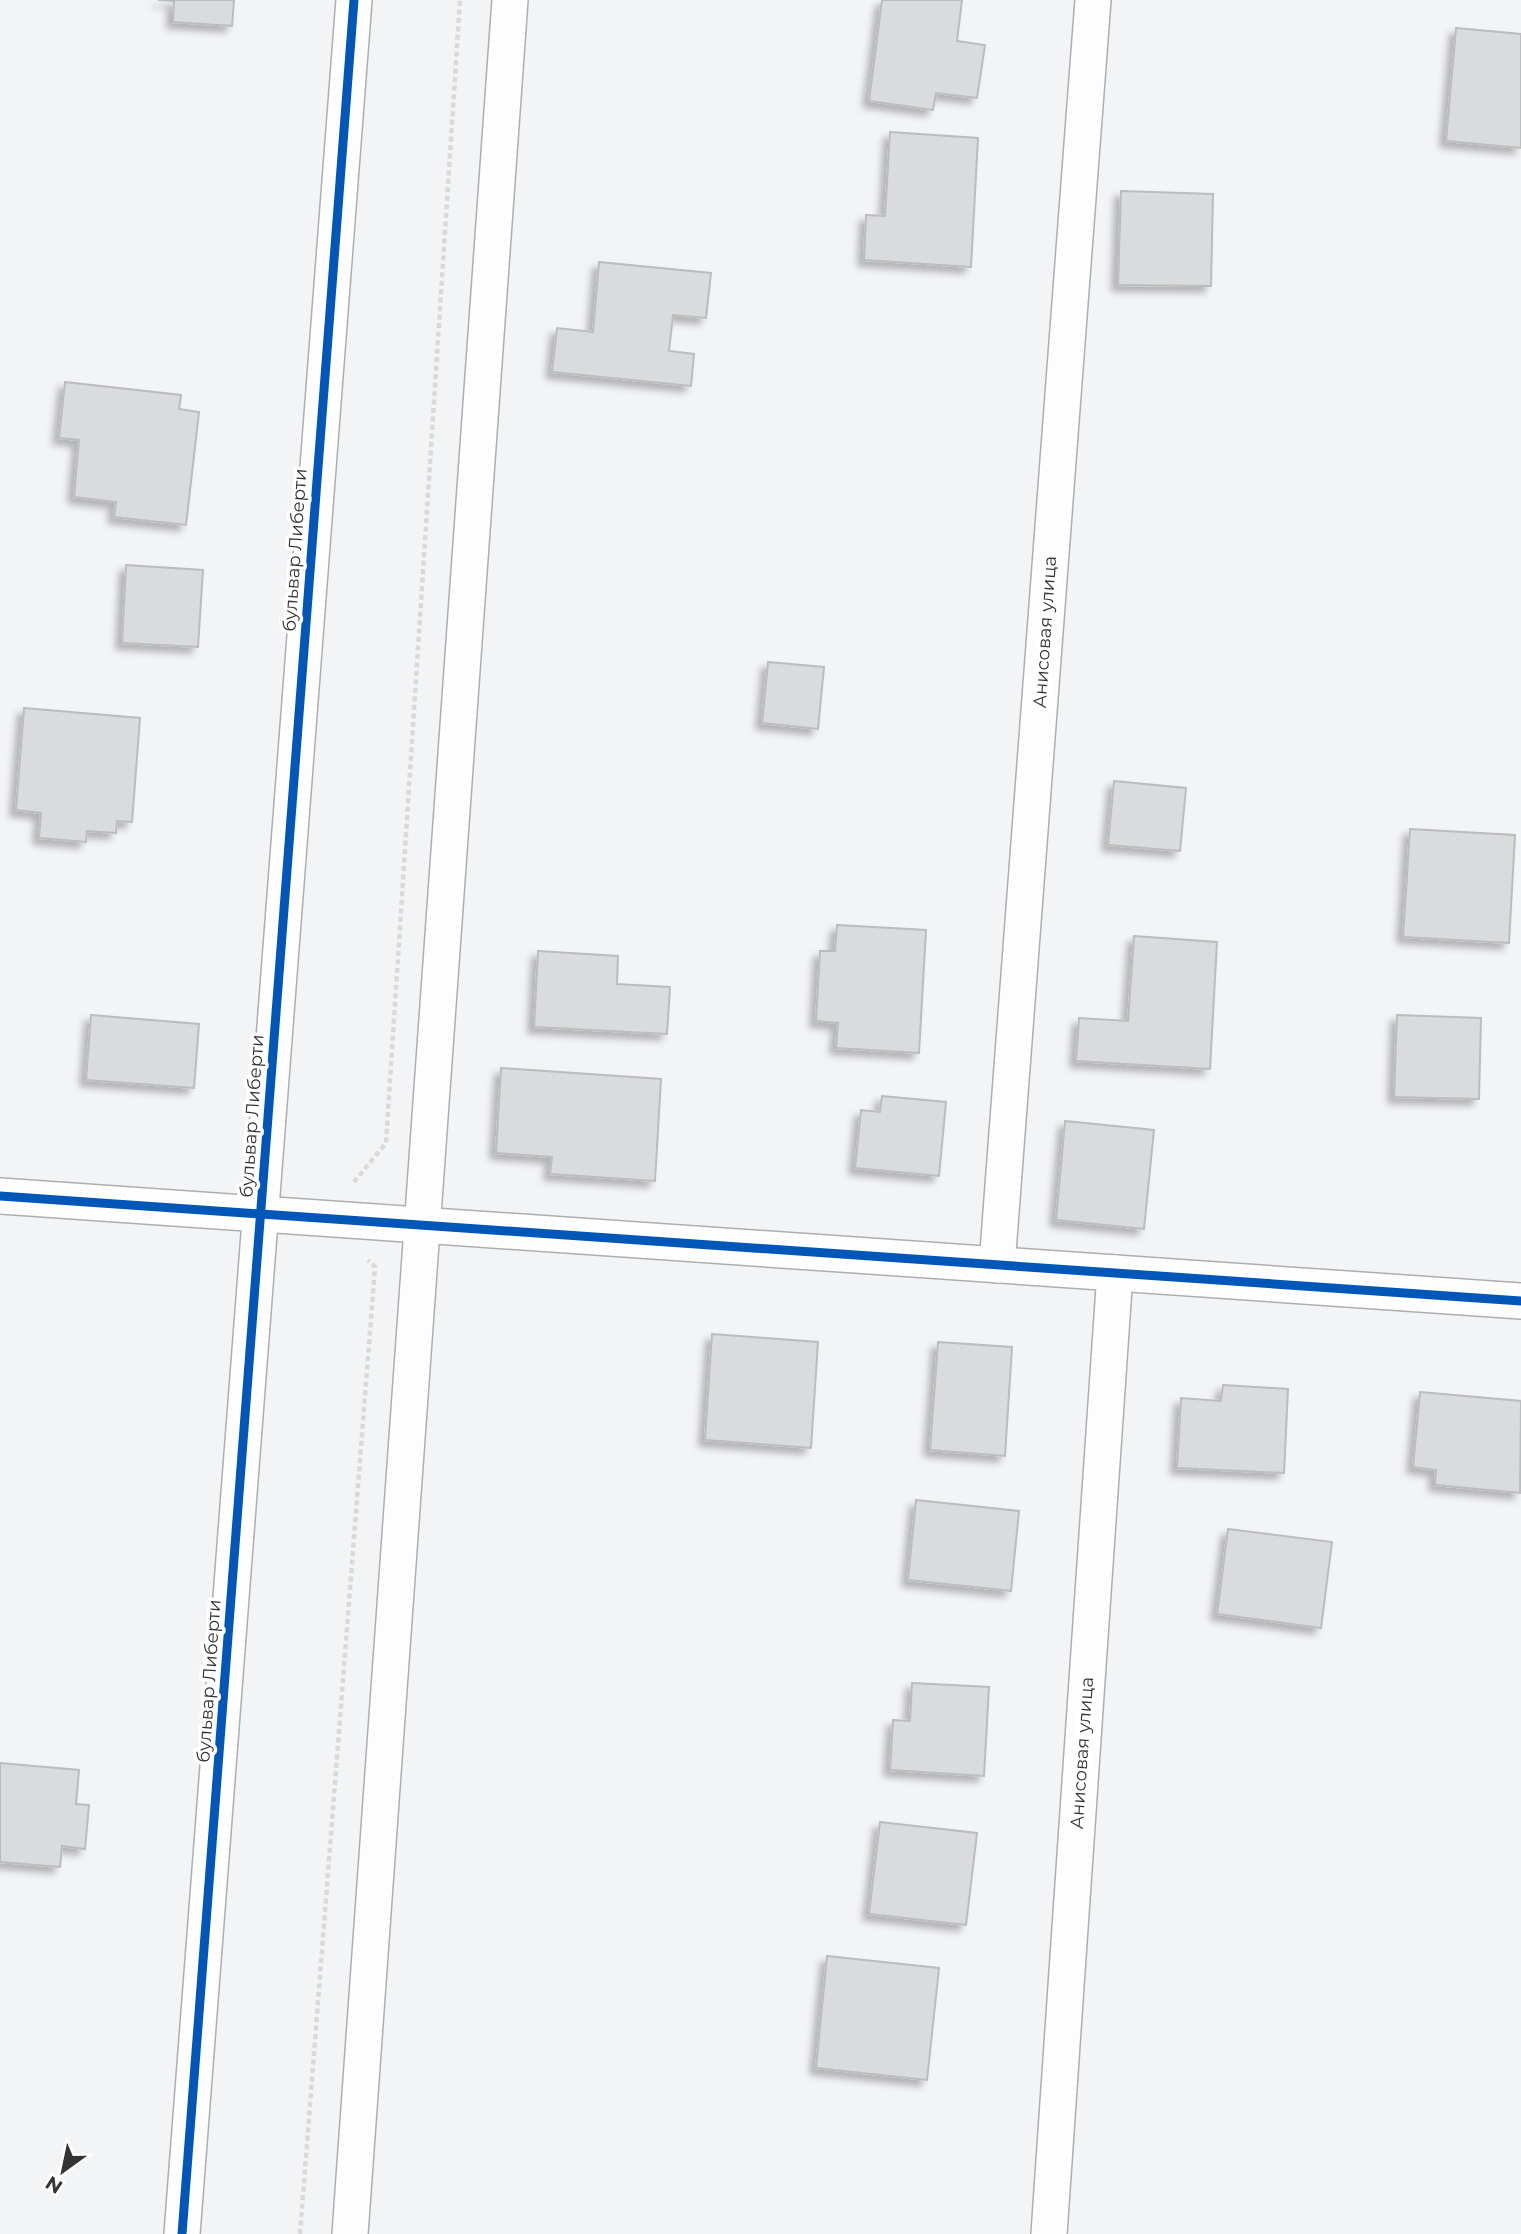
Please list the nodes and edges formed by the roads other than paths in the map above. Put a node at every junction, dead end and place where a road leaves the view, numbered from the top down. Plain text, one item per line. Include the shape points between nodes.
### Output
1 (354, 0) edge
2 (510, 0) edge
3 (1093, 0) edge
4 (0, 1196) edge
5 (260, 1214) junction
6 (422, 1225) junction
7 (996, 1265) junction
8 (1115, 1273) junction
9 (1521, 1301) edge
10 (182, 2234) edge
11 (350, 2234) edge
12 (1049, 2234) edge

1 - 5 street, бульвар Либерти
2 - 6 street
3 - 7 street, Анисовая улица
4 - 5 street
5 - 6 street
5 - 10 street, бульвар Либерти
6 - 7 street
6 - 11 street
7 - 8 street
8 - 9 street
8 - 12 street, Анисовая улица

